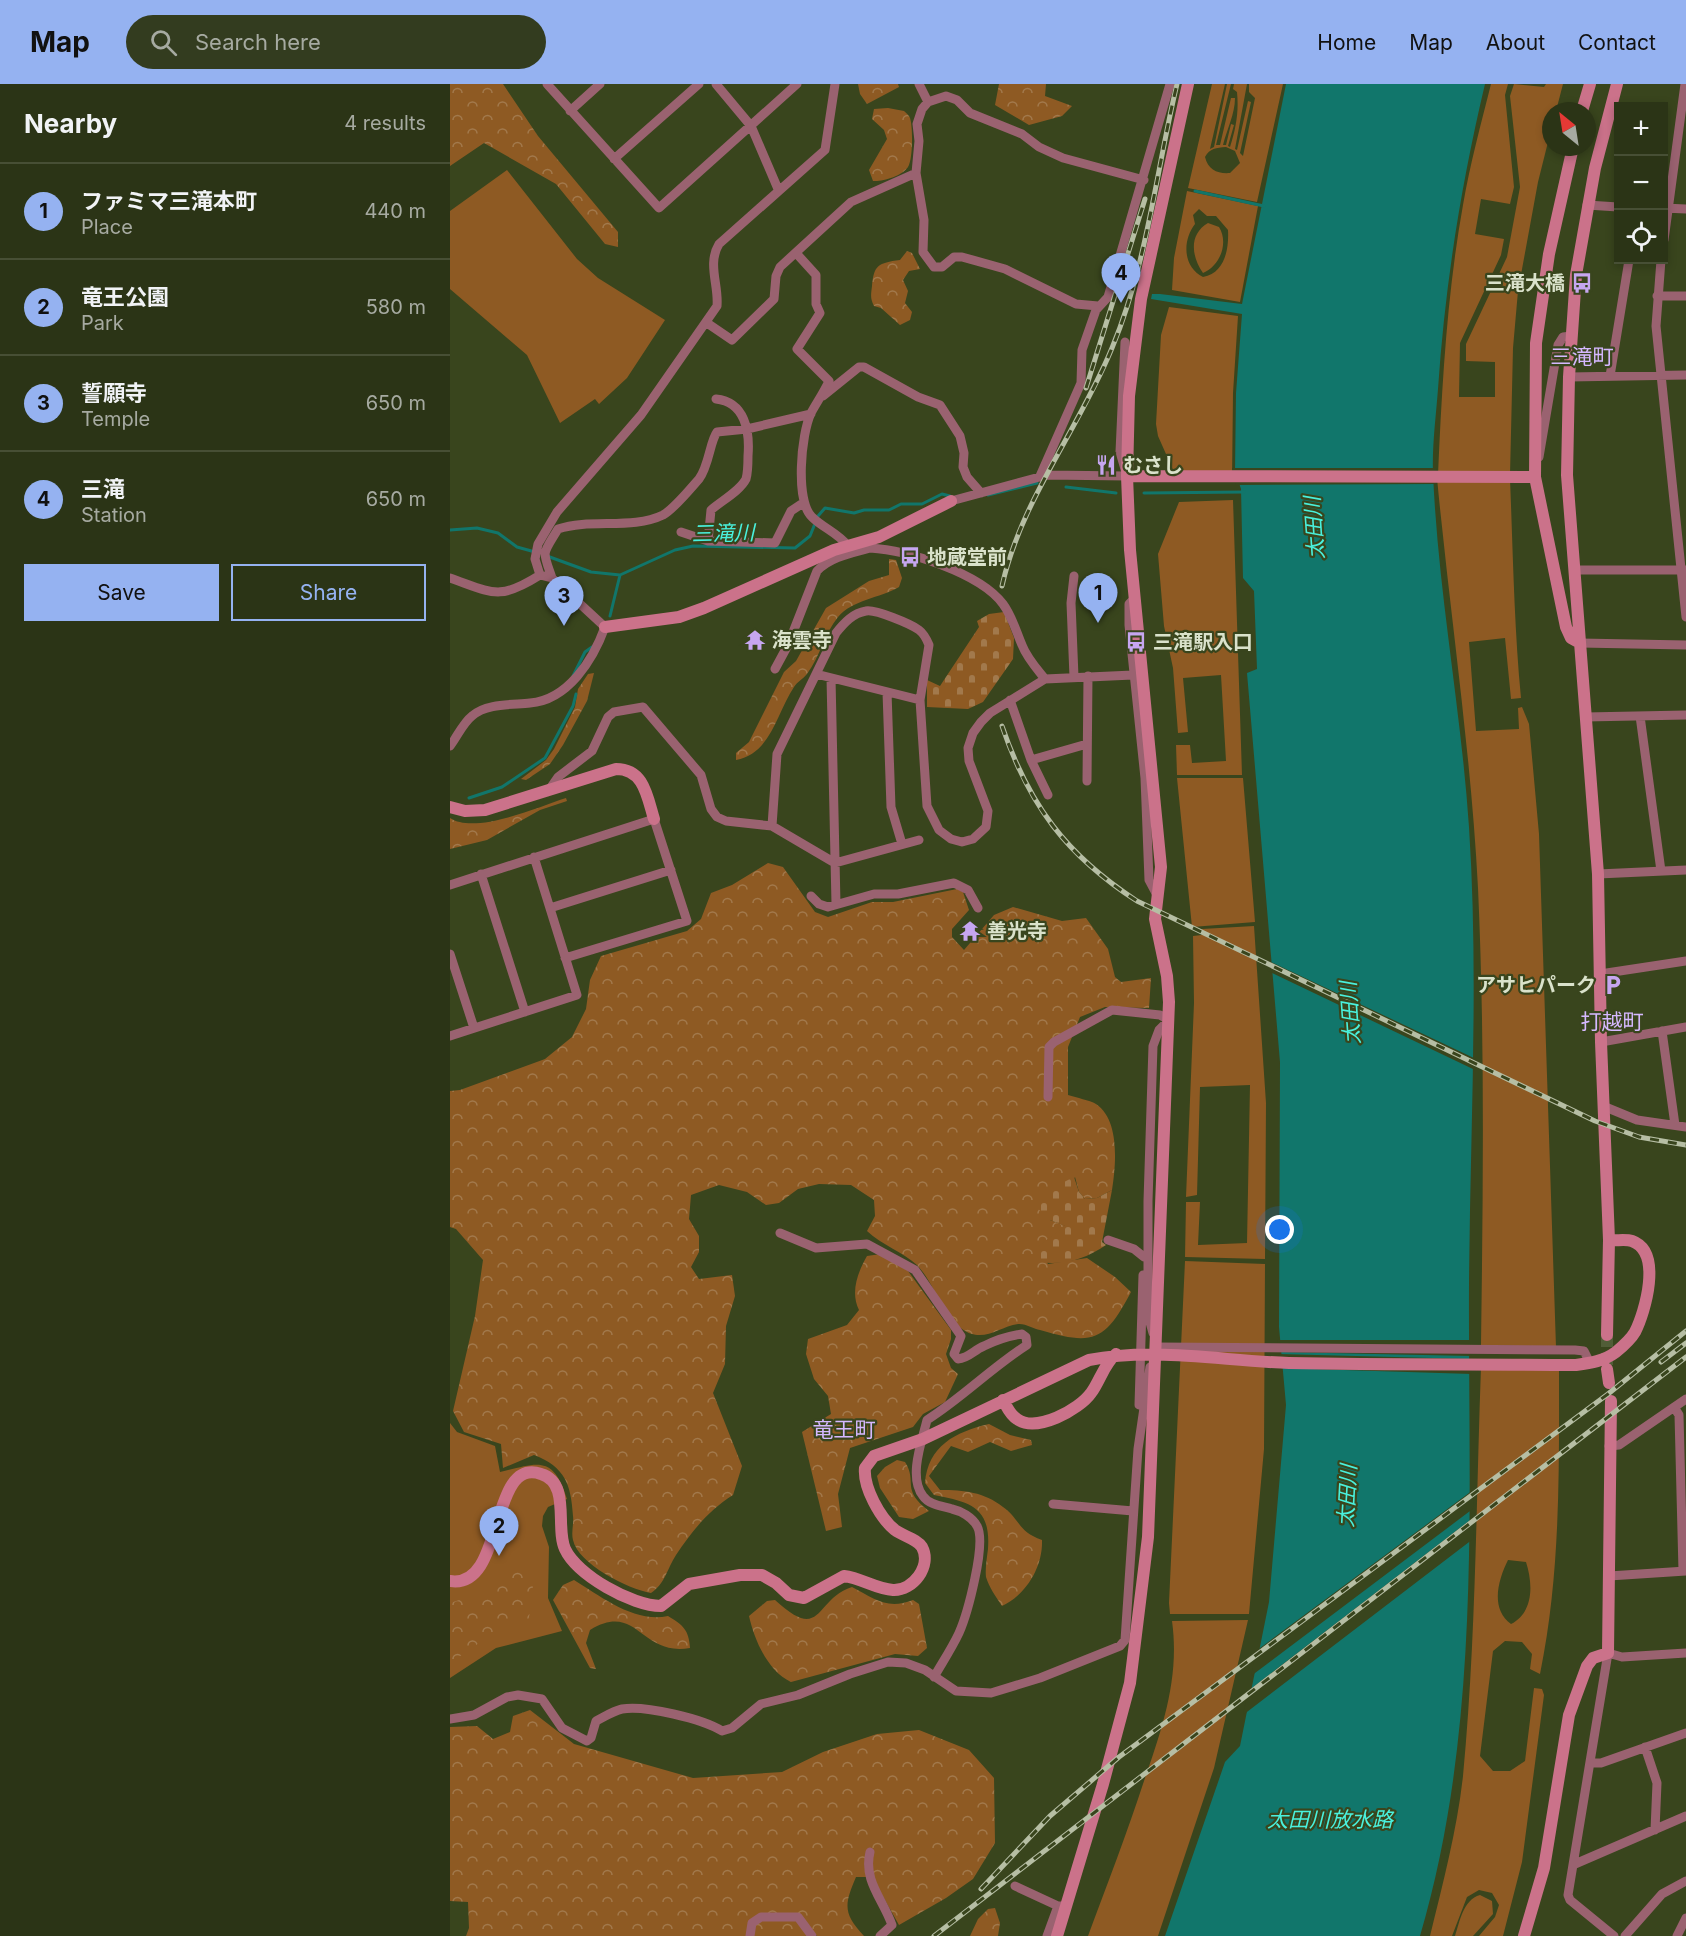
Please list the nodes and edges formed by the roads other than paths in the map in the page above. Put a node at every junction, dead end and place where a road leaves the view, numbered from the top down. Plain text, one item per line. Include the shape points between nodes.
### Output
1 (547, 84) edge
2 (600, 84) edge
3 (699, 84) edge
4 (716, 84) edge
5 (797, 84) edge
6 (835, 84) edge
7 (919, 84) edge
8 (1170, 84) edge
9 (1188, 84) edge
10 (1590, 84) edge
11 (1617, 84) edge
12 (1684, 84) edge
13 (928, 102) junction
14 (1585, 102) edge
15 (570, 111) junction
16 (750, 126) junction
17 (1681, 146) edge
18 (1571, 156) edge
19 (614, 159) junction
20 (916, 173) junction
21 (1144, 180) junction
22 (778, 189) junction
23 (1668, 200) edge
24 (1587, 205) junction
25 (1614, 207) edge
26 (1668, 208) edge
27 (1686, 209) edge
28 (796, 253) junction
29 (1628, 264) edge
30 (1661, 264) edge
31 (1657, 296) junction
32 (1686, 296) edge
33 (1098, 306) junction
34 (707, 323) junction
35 (1571, 336) junction
36 (1125, 342) dead end
37 (1661, 375) junction
38 (1686, 375) edge
39 (1610, 376) junction
40 (1569, 377) junction
41 (823, 396) junction
42 (716, 399) dead end
43 (811, 414) junction
44 (747, 429) junction
45 (1040, 476) junction
46 (1133, 476) junction
47 (1531, 477) junction
48 (981, 493) junction
49 (951, 501) joint
50 (803, 503) junction
51 (1686, 509) edge
52 (1674, 510) junction
53 (681, 532) dead end
54 (708, 541) junction
55 (869, 544) junction
56 (848, 546) junction
57 (1575, 570) junction
58 (1684, 570) edge
59 (540, 575) junction
60 (1074, 576) dead end
61 (450, 578) edge
62 (552, 578) junction
63 (1135, 598) junction
64 (1686, 617) edge
65 (605, 627) junction
66 (1580, 643) junction
67 (1686, 645) edge
68 (775, 669) dead end
69 (816, 674) junction
70 (1133, 675) junction
71 (1088, 676) junction
72 (1074, 677) junction
73 (831, 678) junction
74 (1045, 679) junction
75 (887, 692) junction
76 (920, 700) junction
77 (1010, 700) junction
78 (1686, 715) edge
79 (1640, 716) junction
80 (1585, 717) junction
81 (1145, 735) junction
82 (1088, 744) junction
83 (450, 746) edge
84 (1031, 760) junction
85 (1087, 782) dead end
86 (549, 790) junction
87 (1048, 795) dead end
88 (450, 807) edge
89 (654, 819) junction
90 (772, 826) junction
91 (919, 840) dead end
92 (902, 844) junction
93 (534, 857) junction
94 (835, 862) junction
95 (671, 870) junction
96 (1686, 870) edge
97 (1661, 871) junction
98 (481, 874) junction
99 (1598, 874) junction
100 (450, 885) edge
101 (811, 896) dead end
102 (836, 904) junction
103 (550, 908) junction
104 (978, 908) dead end
105 (450, 954) edge
106 (565, 958) junction
107 (1686, 961) edge
108 (1600, 974) junction
109 (525, 1012) junction
110 (1170, 1020) junction
111 (1686, 1027) edge
112 (474, 1028) junction
113 (1662, 1031) junction
114 (450, 1035) edge
115 (1601, 1042) junction
116 (1048, 1097) dead end
117 (1603, 1106) junction
118 (1675, 1125) junction
119 (1686, 1126) edge
120 (1148, 1202) junction
121 (780, 1233) dead end
122 (1108, 1240) dead end
123 (1608, 1240) junction
124 (1144, 1257) junction
125 (1607, 1335) tunnel mouth
126 (1151, 1348) junction
127 (1590, 1363) junction
128 (1607, 1369) tunnel mouth
129 (1609, 1383) dead end
130 (1686, 1399) edge
131 (1004, 1400) junction
132 (1611, 1401) dead end
133 (1674, 1407) junction
134 (922, 1439) junction
135 (1609, 1446) junction
136 (1138, 1449) junction
137 (1684, 1502) edge
138 (1053, 1504) dead end
139 (1133, 1510) junction
140 (1685, 1571) edge
141 (1609, 1576) junction
142 (450, 1581) edge
143 (1608, 1653) junction
144 (1686, 1653) edge
145 (934, 1677) junction
146 (450, 1719) edge
147 (1686, 1733) edge
148 (1645, 1747) junction
149 (1591, 1763) junction
150 (1686, 1816) edge
151 (1655, 1830) junction
152 (870, 1852) dead end
153 (1575, 1864) junction
154 (1684, 1883) edge
155 (1015, 1886) dead end
156 (1062, 1906) junction
157 (1686, 1918) edge
158 (750, 1936) edge
159 (812, 1936) edge
160 (880, 1936) edge
161 (1047, 1936) edge
162 (1057, 1936) edge
163 (1524, 1936) edge
164 (1614, 1936) edge
165 (1625, 1936) edge
166 (1677, 1936) edge

1 - 15 street
2 - 15 street
3 - 19 street
4 - 16 street
5 - 16 street
6 - 22 street via 825,150
7 - 13 street
8 - 21 street
9 - 46 street via 1140,308 1129,396
10 - 14 street
11 - 24 street
12 - 17 street
13 - 20 street via 917,124
13 - 21 street via 946,96 1063,158
15 - 19 street
16 - 19 street via 659,208
16 - 22 street
17 - 23 street
18 - 47 street via 1549,254 1538,332
20 - 28 street via 851,202
20 - 33 street via 924,220 923,252 934,267 962,257 1005,269 1076,304
21 - 33 street via 1108,297
22 - 34 street via 713,254 717,306
24 - 25 street
24 - 35 street via 1575,275
26 - 27 street
28 - 34 street via 780,267 774,299 732,340
28 - 41 street via 816,275 816,304 820,313 797,349 829,381
29 - 39 street
30 - 31 street
31 - 32 street
31 - 37 street
33 - 45 street via 1082,350 1081,383
34 - 59 street via 641,415 557,512 538,544 535,559
35 - 40 street
35 - 47 street via 1563,337 1558,345
36 - 46 street via 1120,452
37 - 38 street
37 - 39 street
37 - 52 street
39 - 40 street
40 - 57 street via 1567,475
41 - 43 street
41 - 48 street via 864,367 940,405 960,436 963,467
42 - 44 street via 726,400 740,410
43 - 44 street
43 - 50 street via 803,451
44 - 54 street via 747,477 711,510
44 - 62 street via 717,432 700,478 663,515 558,529 544,552
45 - 46 street
45 - 48 street
46 - 47 street
46 - 63 street
47 - 66 street via 1566,627 1571,638
48 - 49 street
49 - 55 street
50 - 54 street via 791,511 775,543
50 - 56 street via 811,517
51 - 52 street
52 - 58 street
53 - 54 street
55 - 56 street
55 - 68 street via 817,571
55 - 74 street via 956,572 993,592
56 - 65 street via 678,617
57 - 58 street
57 - 66 street
58 - 64 street
59 - 61 street via 504,593
59 - 62 street
60 - 72 street
62 - 65 street
63 - 70 street via 1129,604
63 - 81 street
65 - 83 street via 576,680 543,700 478,712
66 - 67 street
66 - 80 street
69 - 73 street
69 - 76 street via 846,621 866,610 877,612 918,629 926,638 930,654
69 - 90 street via 777,754
70 - 71 street
70 - 81 street
71 - 72 street
71 - 82 street
72 - 74 street
73 - 75 street
73 - 94 street
74 - 77 street
75 - 76 street
75 - 92 street via 891,807
76 - 77 street via 927,806 939,830 962,842 982,832 988,821 988,811 969,761 973,733 990,713
77 - 84 street
78 - 79 street
79 - 80 street
79 - 97 street
80 - 99 street
81 - 110 street via 1161,867 1155,919 1167,976
82 - 84 street
82 - 85 street
84 - 87 street
86 - 88 street via 485,810
86 - 89 street via 616,769 629,769 640,777
86 - 90 street via 558,777 592,751 608,717 614,712 643,707 701,775 717,817
89 - 93 street
89 - 95 street
90 - 94 street
91 - 92 street
92 - 94 street
93 - 98 street
93 - 103 street
94 - 102 street
95 - 103 street
95 - 106 street via 687,921
96 - 97 street
97 - 99 street
98 - 100 street
98 - 109 street
99 - 108 street
101 - 102 street via 828,907
102 - 104 street via 874,894 954,884 968,890
103 - 106 street
105 - 112 street
106 - 109 street via 577,995
107 - 108 street
108 - 115 street
109 - 112 street
110 - 116 street via 1160,1015 1112,1010 1054,1042 1049,1047
110 - 120 street via 1159,1030 1153,1046
110 - 126 street
111 - 113 street
112 - 114 street
113 - 115 street
113 - 118 street
115 - 117 street
117 - 118 street via 1637,1120
117 - 123 street
118 - 119 street
120 - 124 street
120 - 126 street
121 - 134 street via 816,1248 867,1244 915,1270 944,1316 959,1331 961,1336 954,1354 958,1359 965,1359 1006,1336 1026,1337 1027,1345 927,1420
122 - 124 street
123 - 125 street
123 - 127 street via 1632,1241 1641,1248 1650,1272 1646,1306 1634,1334 1616,1352
124 - 136 street
126 - 127 street via 1575,1350 1584,1351
126 - 131 street via 1114,1355 1090,1395 1067,1413 1025,1423 1016,1419
126 - 136 street
126 - 156 street via 1148,1537 1130,1683 1085,1844
127 - 131 street via 1288,1363 1147,1353 1089,1360
128 - 129 street
130 - 133 street
131 - 134 street
132 - 135 street
133 - 135 street via 1619,1445
133 - 137 street via 1679,1415
134 - 142 street via 874,1456 865,1468 870,1492 889,1525 923,1549 922,1570 905,1588 887,1589 844,1576 821,1591 796,1598 769,1578 753,1574 689,1584 668,1602 652,1606 621,1595 577,1564 561,1537 557,1488 550,1479 532,1473 514,1482 506,1496 475,1573 463,1580
134 - 145 street via 917,1479 922,1496 969,1517 978,1527 980,1539 973,1591 962,1623
135 - 141 street
136 - 139 street
137 - 140 street
138 - 139 street
139 - 145 street via 1125,1641 1120,1646 991,1693 956,1691
140 - 141 street
141 - 143 street
143 - 144 street via 1622,1657
143 - 149 street
143 - 163 street via 1593,1658 1587,1666 1569,1715 1544,1868
145 - 146 street via 906,1663 888,1662 798,1695 761,1704 732,1728 722,1731 710,1723 622,1709 596,1721 587,1741 562,1728 542,1700 518,1695 474,1715
147 - 148 street
148 - 149 street
148 - 151 street via 1657,1783
149 - 153 street
150 - 151 street
151 - 153 street
152 - 160 street via 868,1876 892,1924
153 - 164 street via 1570,1900
154 - 165 street via 1662,1894
155 - 156 street
156 - 161 street
156 - 162 street
157 - 166 street
158 - 159 street via 752,1923 761,1917 798,1917

